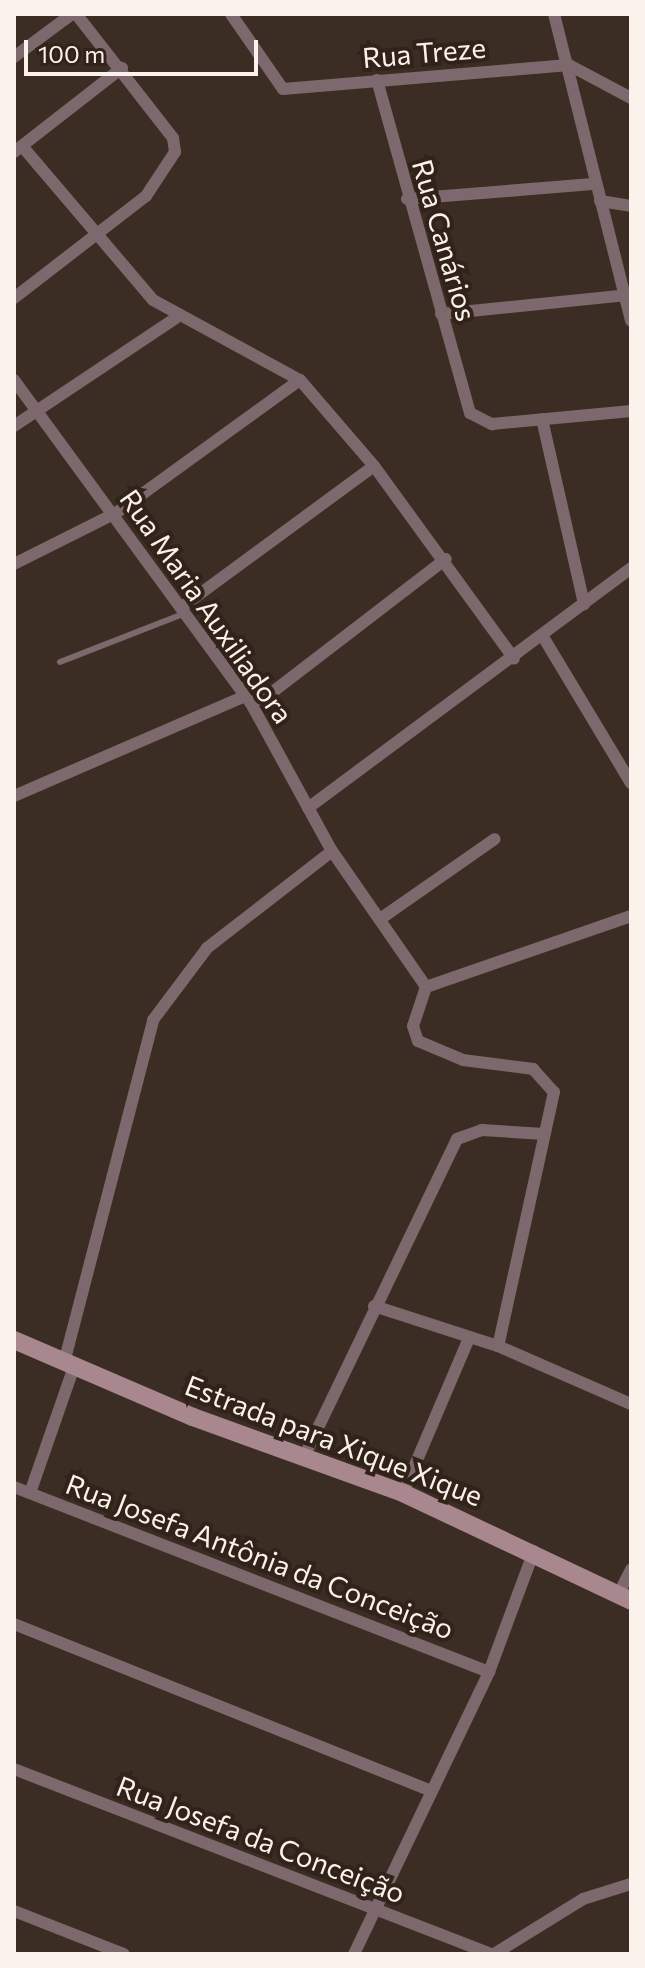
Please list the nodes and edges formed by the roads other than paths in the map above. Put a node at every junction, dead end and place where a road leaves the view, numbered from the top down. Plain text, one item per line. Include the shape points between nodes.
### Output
1 (74, 14) edge
2 (231, 14) edge
3 (554, 14) edge
4 (14, 57) edge
5 (569, 65) junction
6 (122, 68) junction
7 (377, 80) junction
8 (631, 98) edge
9 (18, 149) edge
10 (595, 184) junction
11 (407, 199) junction
12 (600, 201) junction
13 (631, 206) edge
14 (97, 235) junction
15 (627, 295) edge
16 (14, 298) edge
17 (441, 314) junction
18 (176, 318) junction
19 (631, 320) edge
20 (14, 380) edge
21 (300, 380) junction
22 (631, 411) edge
23 (39, 413) junction
24 (542, 419) junction
25 (14, 426) edge
26 (374, 466) junction
27 (116, 513) junction
28 (446, 559) junction
29 (14, 564) edge
30 (631, 568) edge
31 (584, 604) junction
32 (185, 610) junction
33 (542, 635) junction
34 (514, 659) junction
35 (60, 662) dead end
36 (245, 696) junction
37 (253, 707) junction
38 (631, 783) edge
39 (14, 796) edge
40 (308, 808) junction
41 (495, 839) dead end
42 (332, 851) junction
43 (631, 916) edge
44 (383, 917) junction
45 (426, 987) junction
46 (544, 1134) junction
47 (374, 1306) junction
48 (469, 1338) junction
49 (14, 1340) edge
50 (498, 1346) junction
51 (70, 1362) junction
52 (631, 1404) edge
53 (303, 1459) junction
54 (14, 1487) edge
55 (30, 1493) junction
56 (403, 1493) junction
57 (534, 1551) junction
58 (631, 1569) edge
59 (624, 1598) edge
60 (14, 1624) edge
61 (489, 1672) junction
62 (14, 1769) edge
63 (429, 1790) junction
64 (631, 1884) edge
65 (374, 1909) junction
66 (14, 1911) edge
67 (124, 1954) edge
68 (354, 1954) edge
69 (493, 1954) edge

1 - 4 street
1 - 6 street
2 - 7 street, Rua Treze via 283,89
3 - 5 street
5 - 7 street, Rua Treze
5 - 8 street
5 - 10 street
6 - 9 street
6 - 14 street via 173,138 175,152 158,183
7 - 11 street, Rua Canários
9 - 14 street
10 - 11 street
10 - 12 street
11 - 17 street, Rua Canários
12 - 13 street
12 - 15 street
14 - 16 street
14 - 18 street
15 - 17 street
15 - 19 street
17 - 24 street, Rua Canários via 470,413 484,423
18 - 21 street
18 - 23 street
20 - 23 street, Rua Maria Auxiliadora
21 - 26 street
21 - 27 street
22 - 24 street
23 - 25 street
23 - 27 street, Rua Maria Auxiliadora
24 - 31 street
26 - 28 street
26 - 32 street
27 - 29 street
27 - 32 street, Rua Maria Auxiliadora
28 - 34 street
28 - 37 street
30 - 31 street
31 - 33 street
32 - 35 lane
32 - 36 street, Rua Maria Auxiliadora
33 - 34 street
33 - 38 street
34 - 40 street
36 - 37 street, Rua Maria Auxiliadora
36 - 39 street
37 - 40 street, Rua Maria Auxiliadora
40 - 42 street, Rua Maria Auxiliadora
41 - 44 street
42 - 44 street, Rua Maria Auxiliadora
42 - 51 street via 207,948 153,1020
43 - 45 street
44 - 45 street, Rua Maria Auxiliadora
45 - 46 street via 413,1026 418,1041 463,1060 547,1077 554,1092
46 - 47 street via 482,1130 457,1139
46 - 50 street via 525,1249
47 - 48 street
47 - 53 street
48 - 50 street
48 - 56 street
49 - 51 street, Estrada para Xique Xique
50 - 52 street
51 - 53 street, Estrada para Xique Xique
51 - 55 street
53 - 56 street, Estrada para Xique Xique
54 - 55 street, Rua Josefa Antônia da Conceição
55 - 61 street, Rua Josefa Antônia da Conceição
56 - 57 street, Estrada para Xique Xique
57 - 59 street, Estrada para Xique Xique
57 - 61 street
58 - 59 street
60 - 63 street
61 - 63 street
62 - 65 street, Rua Josefa da Conceição
63 - 65 street
64 - 69 street via 583,1899
65 - 68 street
65 - 69 street, Rua Josefa da Conceição
66 - 67 street

